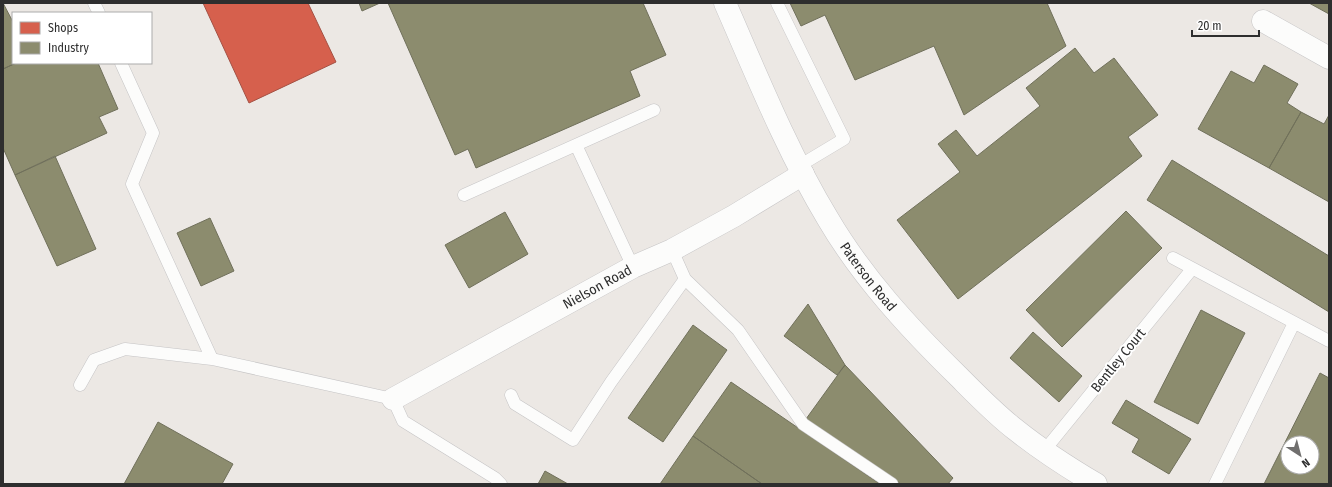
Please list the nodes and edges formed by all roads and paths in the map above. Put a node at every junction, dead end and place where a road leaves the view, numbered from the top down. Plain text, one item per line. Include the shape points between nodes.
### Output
1 (94, 3) edge
2 (725, 3) edge
3 (777, 3) edge
4 (98, 12) edge
5 (1263, 21) dead end
6 (1329, 58) edge
7 (121, 64) edge
8 (654, 110) dead end
9 (576, 145) junction
10 (801, 170) junction
11 (464, 195) dead end
12 (672, 250) junction
13 (1172, 258) dead end
14 (633, 267) junction
15 (1192, 269) junction
16 (685, 279) junction
17 (1294, 323) junction
18 (1329, 341) edge
19 (212, 359) junction
20 (80, 385) dead end
21 (511, 395) dead end
22 (393, 399) junction
23 (1044, 451) junction
24 (501, 484) edge
25 (892, 484) edge
26 (1096, 484) edge
27 (1215, 484) edge

1 - 4 lane
2 - 10 street, Paterson Road
3 - 10 lane via 844,139
5 - 6 street
7 - 19 lane via 153,133 132,184
8 - 9 lane
9 - 11 lane
9 - 14 lane
10 - 12 street, Nielson Road via 734,216
10 - 23 street, Paterson Road via 828,220 859,266 897,312 972,390 1015,430
12 - 14 street, Nielson Road
12 - 16 lane
13 - 15 lane
14 - 22 street, Nielson Road
15 - 17 lane
15 - 23 lane, Bentley Court
16 - 21 lane via 573,440 515,404
16 - 25 lane via 738,330 803,424
17 - 18 lane
17 - 27 lane
19 - 20 lane via 125,349 94,360
19 - 22 lane
22 - 24 lane via 403,421
23 - 26 street, Paterson Road

